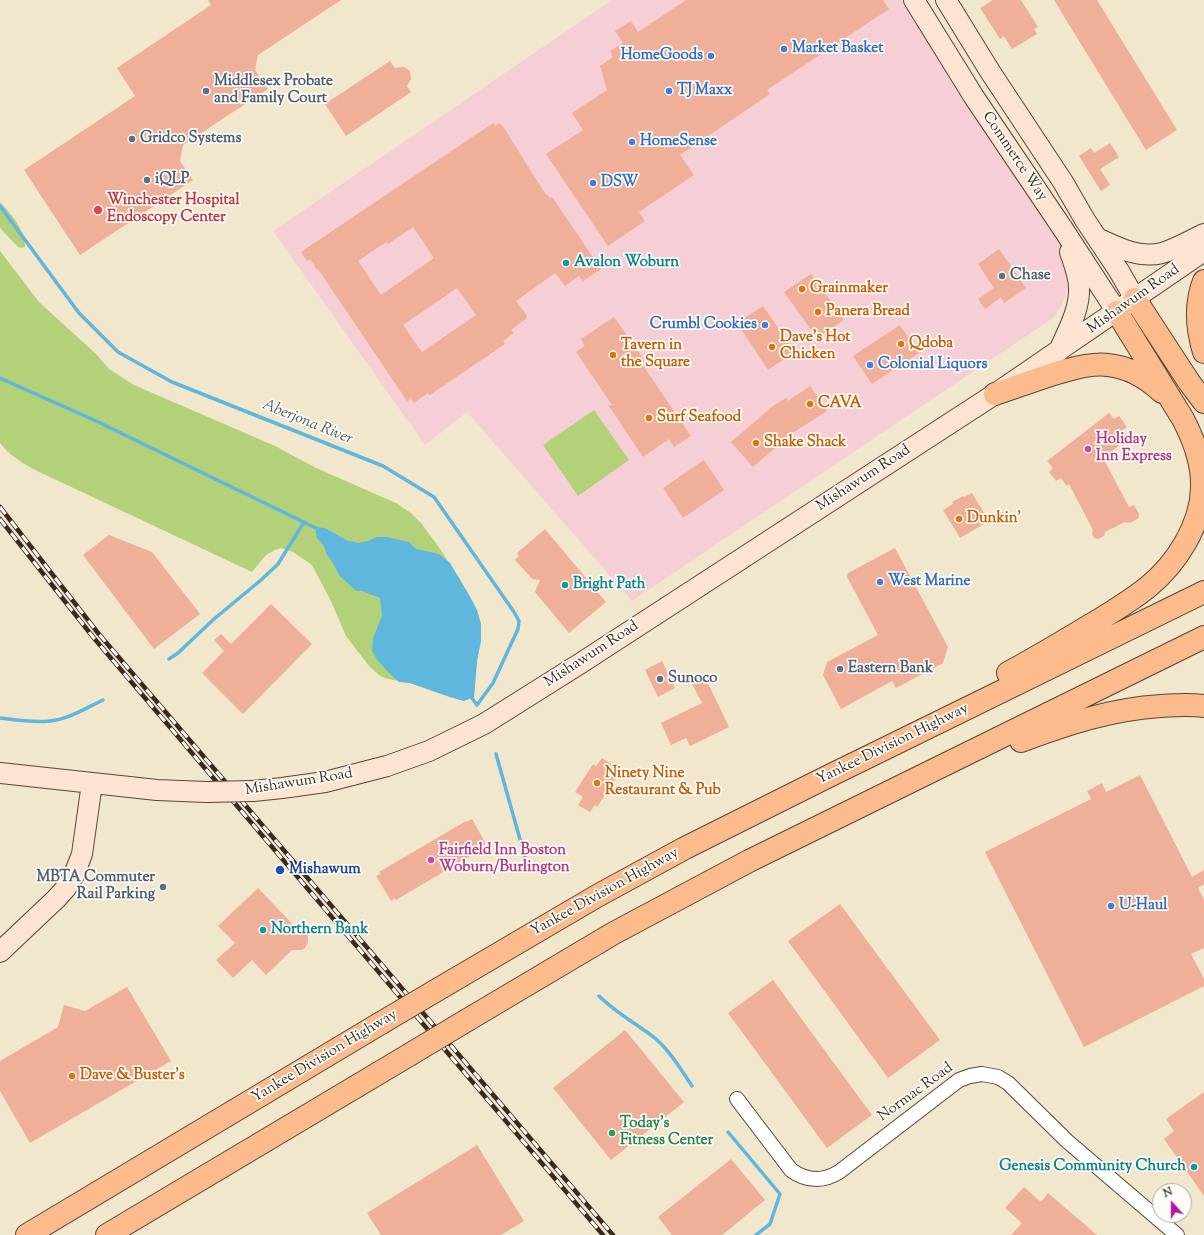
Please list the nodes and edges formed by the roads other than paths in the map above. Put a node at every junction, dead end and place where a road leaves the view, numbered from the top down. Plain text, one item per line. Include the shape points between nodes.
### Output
1 (914, 0) edge
2 (946, 0) edge
3 (1063, 229) junction
4 (1204, 234) edge
5 (1097, 238) junction
6 (1204, 251) edge
7 (1204, 281) edge
8 (1135, 300) junction
9 (1117, 312) junction
10 (1059, 351) junction
11 (1204, 352) edge
12 (995, 394) junction
13 (1204, 402) edge
14 (1175, 406) junction
15 (1204, 592) edge
16 (1204, 637) edge
17 (1204, 706) edge
18 (0, 773) edge
19 (825, 778) junction
20 (92, 782) junction
21 (909, 782) junction
22 (0, 952) edge
23 (737, 1099) dead end
24 (27, 1235) edge
25 (107, 1235) edge
26 (1177, 1235) edge

1 - 3 main road, Commerce Way via 974,97
2 - 5 main road, Commerce Way
3 - 9 main road, Commerce Way
3 - 10 main road via 1080,289 1075,314
4 - 5 main road via 1162,253 1148,254 1126,251
5 - 8 main road, Commerce Way
6 - 8 main road, Mishawum Road
7 - 11 highway via 1198,307
8 - 9 main road, Mishawum Road
8 - 13 highway
9 - 10 main road, Mishawum Road
9 - 14 highway
10 - 12 main road, Mishawum Road
12 - 14 highway via 1084,366 1107,365 1144,378
12 - 20 main road, Mishawum Road, bridge via 484,724 428,751 381,768 341,778 252,791 157,790
14 - 19 highway via 1194,442 1202,488 1199,508 1191,530 1179,552 1161,575 1139,594 1099,620
15 - 19 highway, Yankee Division Highway
16 - 21 highway
17 - 21 highway via 1151,706 1098,715
18 - 20 main road, Mishawum Road
19 - 24 highway, Yankee Division Highway, bridge via 685,848 597,896
20 - 22 main road via 82,854 74,875 56,900
21 - 25 highway, bridge via 749,861 583,951
23 - 26 street, Normac Road via 791,1170 804,1177 822,1179 839,1172 959,1080 978,1074 998,1077 1011,1085 1067,1141

